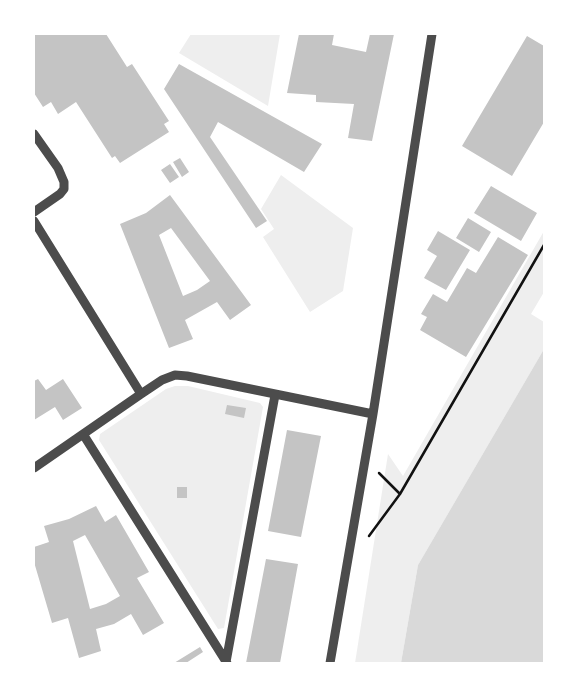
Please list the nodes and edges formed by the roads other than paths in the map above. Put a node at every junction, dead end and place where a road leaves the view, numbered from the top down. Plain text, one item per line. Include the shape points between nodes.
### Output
1 (432, 34) edge
2 (34, 134) edge
3 (34, 212) edge
4 (34, 221) edge
5 (141, 394) junction
6 (275, 395) junction
7 (373, 414) junction
8 (83, 434) junction
9 (34, 468) edge
10 (227, 663) edge
11 (330, 663) edge

1 - 7 street
2 - 3 street via 58,168 64,189
4 - 5 street
5 - 6 street via 168,377 181,375
5 - 8 street
6 - 7 street
6 - 10 street
7 - 11 street
8 - 9 street
8 - 10 street

